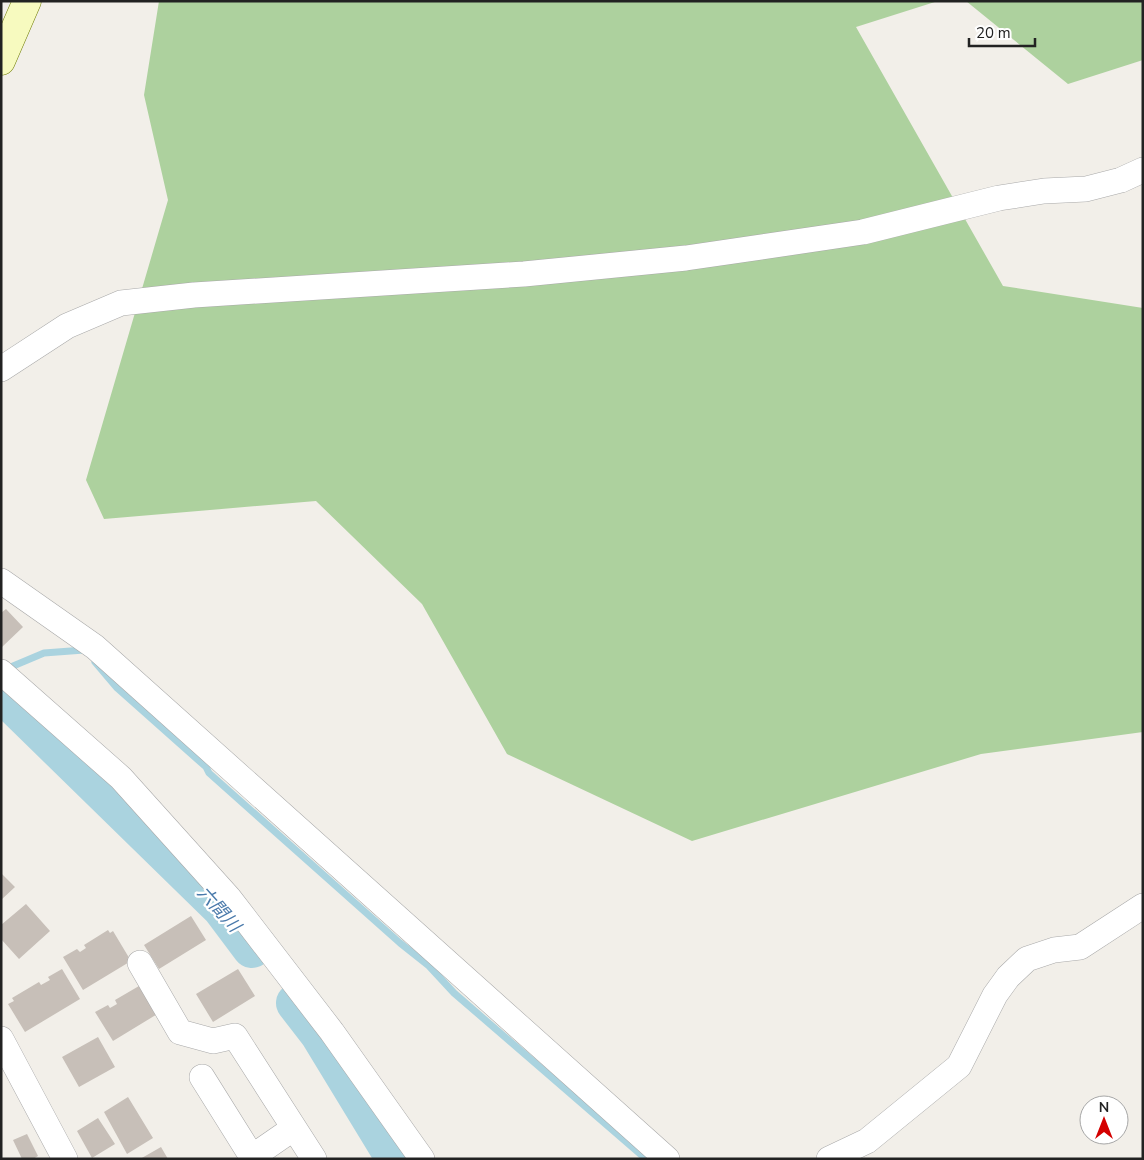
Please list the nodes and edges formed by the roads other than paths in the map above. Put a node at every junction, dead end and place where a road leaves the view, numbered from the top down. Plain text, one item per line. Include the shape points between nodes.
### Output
1 (27, 1) edge
2 (1, 61) edge
3 (1143, 170) edge
4 (1, 369) edge
5 (1, 581) edge
6 (5, 675) edge
7 (1143, 906) edge
8 (140, 963) dead end
9 (1, 1039) edge
10 (202, 1078) dead end
11 (294, 1128) junction
12 (65, 1159) edge
13 (314, 1159) edge
14 (422, 1159) edge
15 (667, 1159) edge
16 (829, 1159) edge

1 - 2 street
3 - 4 street via 1122,180 1086,189 1000,198 863,232 686,258 524,274 194,295 121,303 67,326
5 - 15 street via 94,647
6 - 14 street via 121,778 229,898 332,1032
7 - 16 street via 1080,947 1054,950 1027,959 995,995 959,1066 867,1141
8 - 11 street via 180,1032 213,1041 235,1036
9 - 12 street
10 - 11 street via 252,1157
11 - 13 street

